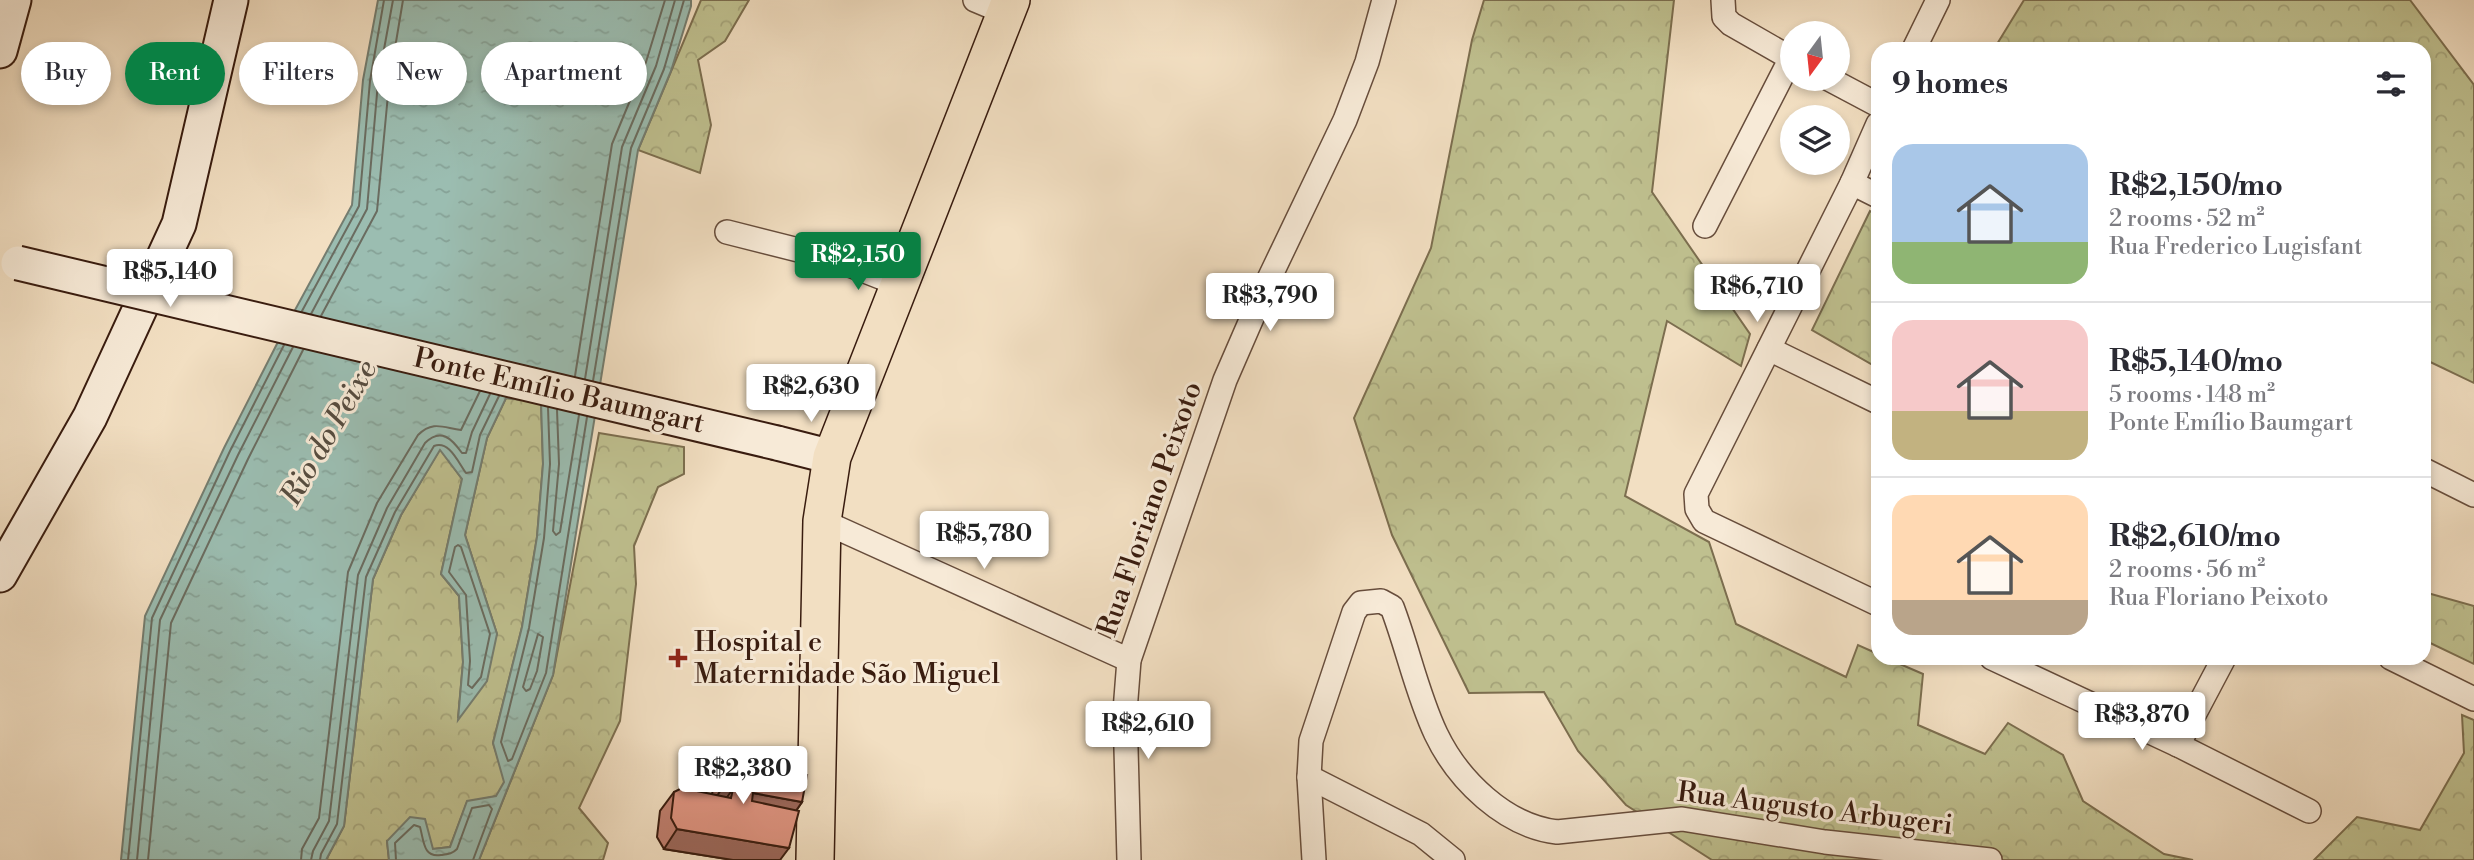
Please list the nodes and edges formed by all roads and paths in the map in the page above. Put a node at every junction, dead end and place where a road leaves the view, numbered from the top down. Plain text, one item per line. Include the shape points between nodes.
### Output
1 (14, 0) edge
2 (231, 0) edge
3 (1384, 0) edge
4 (1723, 0) edge
5 (1938, 0) edge
6 (997, 4) edge
7 (1917, 42) edge
8 (0, 51) edge
9 (1780, 52) edge
10 (1780, 79) edge
11 (1850, 90) edge
12 (1871, 101) edge
13 (1871, 140) edge
14 (1852, 183) junction
15 (1871, 192) edge
16 (1705, 226) dead end
17 (727, 232) dead end
18 (9, 261) edge
19 (898, 284) junction
20 (1769, 349) junction
21 (1871, 399) edge
22 (832, 457) junction
23 (2431, 474) edge
24 (2474, 495) edge
25 (822, 521) junction
26 (0, 575) edge
27 (1871, 601) edge
28 (1129, 660) junction
29 (2008, 665) edge
30 (2220, 665) edge
31 (2405, 665) edge
32 (2474, 699) edge
33 (2178, 745) junction
34 (1309, 777) junction
35 (2309, 810) dead end
36 (815, 860) edge
37 (1129, 860) edge
38 (1314, 860) edge
39 (1453, 860) edge
40 (1990, 860) edge

1 - 8 main road
2 - 26 main road via 179,224 90,417
3 - 28 street, Rua Floriano Peixoto via 1345,120 1225,380
4 - 9 street via 1724,17 1731,24
5 - 7 street
6 - 19 main road
10 - 16 street
11 - 12 street
13 - 14 street
14 - 15 street
14 - 20 street
17 - 19 street via 834,258
18 - 22 main road, Ponte Emílio Baumgart, bridge
19 - 22 main road
20 - 21 street
20 - 27 street via 1696,494 1697,509 1704,521
22 - 25 main road
23 - 24 street
25 - 28 street
25 - 36 main road
28 - 37 street, Rua Floriano Peixoto via 1125,711
29 - 33 street
30 - 33 street
31 - 32 street
33 - 35 street
34 - 38 street, Rua Augusto Arbugeri
34 - 39 street via 1420,834
34 - 40 street, Rua Augusto Arbugeri via 1311,741 1354,612 1361,603 1381,601 1392,607 1429,715 1448,755 1492,803 1524,825 1557,832 1682,819 1825,842

